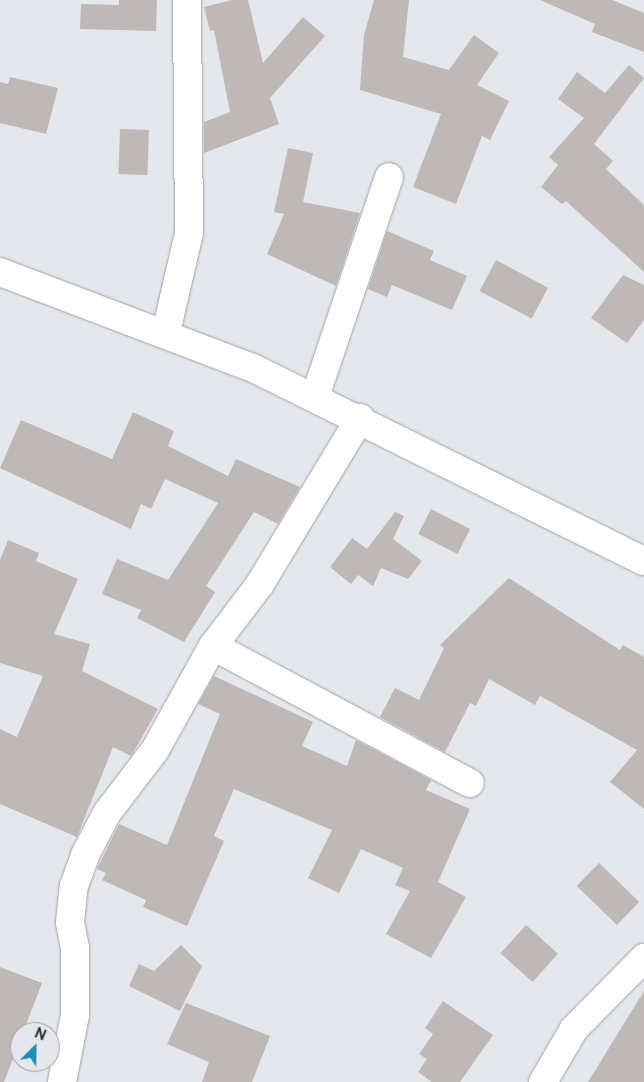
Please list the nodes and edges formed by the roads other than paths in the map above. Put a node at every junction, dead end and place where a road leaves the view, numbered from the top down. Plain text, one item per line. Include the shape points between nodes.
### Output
1 (187, 0) edge
2 (389, 177) dead end
3 (0, 272) edge
4 (166, 332) junction
5 (315, 397) junction
6 (360, 418) junction
7 (644, 561) edge
8 (213, 646) junction
9 (470, 783) dead end
10 (644, 958) edge
11 (62, 1082) edge
12 (542, 1082) edge

1 - 4 street via 189,234
2 - 5 street
3 - 4 street
4 - 5 street
5 - 6 street
6 - 7 street
6 - 8 street via 260,584
8 - 9 street
8 - 11 street via 155,750 107,813 74,886 70,922 75,948 75,1015
10 - 12 street via 574,1029

